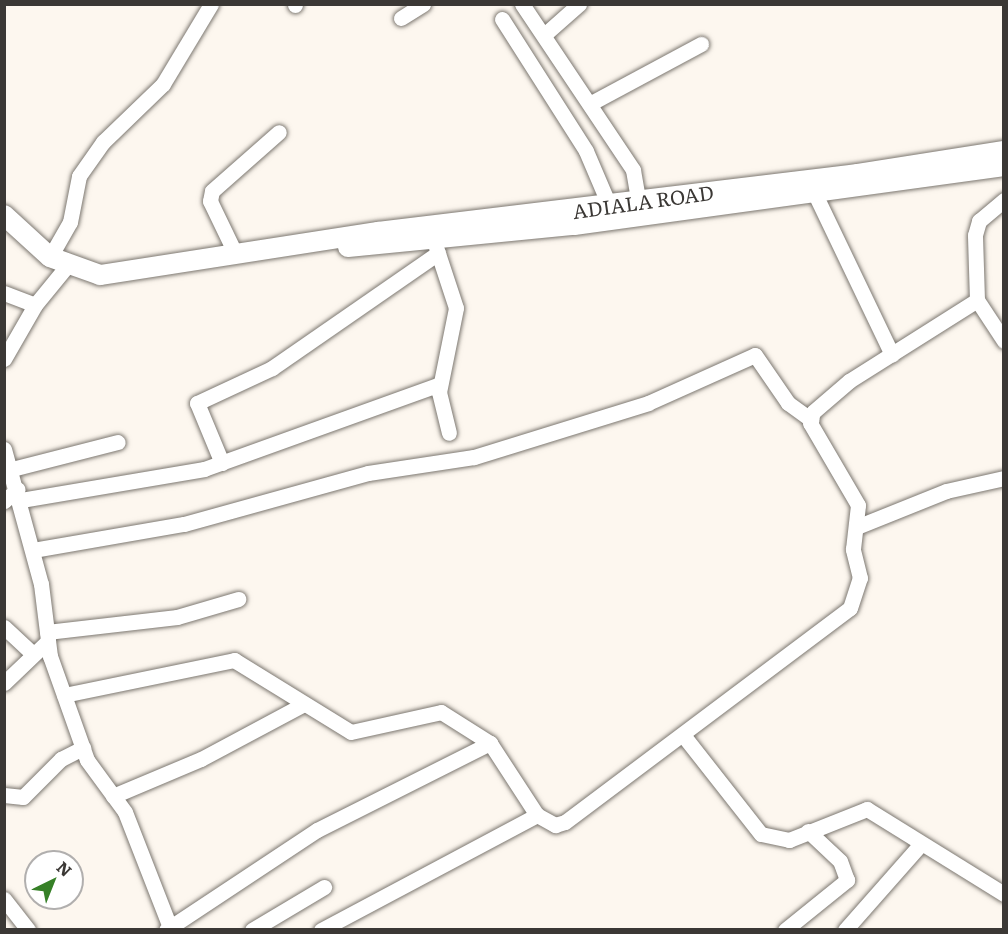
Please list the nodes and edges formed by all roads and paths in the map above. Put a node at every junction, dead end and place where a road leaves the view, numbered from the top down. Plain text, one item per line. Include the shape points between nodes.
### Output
1 (211, 4) edge
2 (423, 4) edge
3 (522, 4) edge
4 (579, 4) edge
5 (401, 18) dead end
6 (502, 19) dead end
7 (544, 35) junction
8 (701, 44) dead end
9 (591, 103) junction
10 (279, 132) dead end
11 (1004, 151) edge
12 (1004, 166) edge
13 (815, 194) junction
14 (1004, 200) edge
15 (609, 205) junction
16 (640, 208) junction
17 (4, 215) edge
18 (282, 247) junction
19 (436, 247) junction
20 (236, 255) junction
21 (58, 262) junction
22 (4, 293) edge
23 (977, 300) junction
24 (35, 305) junction
25 (1004, 341) edge
26 (892, 355) junction
27 (4, 359) edge
28 (440, 384) junction
29 (811, 420) junction
30 (449, 432) dead end
31 (118, 442) dead end
32 (4, 449) edge
33 (222, 463) junction
34 (12, 469) junction
35 (1004, 478) edge
36 (19, 495) junction
37 (4, 501) edge
38 (859, 526) junction
39 (33, 550) junction
40 (238, 599) dead end
41 (4, 627) edge
42 (48, 637) junction
43 (33, 654) junction
44 (4, 683) edge
45 (64, 695) junction
46 (304, 704) junction
47 (683, 735) junction
48 (490, 743) junction
49 (83, 748) junction
50 (4, 795) edge
51 (112, 796) junction
52 (537, 816) junction
53 (808, 831) junction
54 (920, 845) junction
55 (324, 887) dead end
56 (1004, 894) edge
57 (4, 899) edge
58 (169, 928) edge
59 (28, 930) edge
60 (252, 930) edge
61 (321, 930) edge
62 (785, 930) edge
63 (844, 930) edge

1 - 21 street via 163,84 103,142 78,176
2 - 5 street
3 - 7 street
4 - 7 street
6 - 15 street via 586,151
7 - 9 street
8 - 9 street
9 - 16 street via 633,170
10 - 20 street via 212,191 210,201
11 - 16 main road, ADIALA ROAD
12 - 13 main road, ADIALA ROAD
13 - 16 main road, ADIALA ROAD
13 - 26 street
14 - 23 street via 980,221 975,235
15 - 16 main road, ADIALA ROAD
15 - 18 main road, ADIALA ROAD
16 - 19 main road, ADIALA ROAD
17 - 21 main road, ADIALA ROAD
18 - 19 main road, ADIALA ROAD
18 - 20 main road, ADIALA ROAD
19 - 28 street via 456,308
19 - 33 street via 272,368 197,403
20 - 21 main road, ADIALA ROAD via 100,275
21 - 24 street
22 - 24 street
23 - 25 street
23 - 26 street
24 - 27 street
26 - 29 street via 817,404
28 - 30 street
28 - 33 street
29 - 38 street via 855,493
29 - 39 street via 788,403 755,355 648,403 474,457 368,473 184,524
31 - 34 street
32 - 34 street
33 - 36 street via 172,478 124,478
34 - 36 street
35 - 38 street via 945,490
36 - 37 street
36 - 39 street
38 - 47 street via 853,549 861,578 844,615
39 - 42 street
40 - 42 street via 177,617
41 - 43 street
42 - 43 street
42 - 45 street
43 - 44 street
45 - 46 street via 234,660
45 - 49 street
46 - 48 street via 357,732 441,712
46 - 51 street via 201,759
47 - 52 street via 565,822 555,825
47 - 53 street via 761,834 777,841
48 - 52 street
48 - 58 street via 316,830
49 - 50 street via 61,759 23,797
49 - 51 street
51 - 58 street via 125,812
52 - 61 street
53 - 54 street via 867,808
53 - 62 street via 840,861 847,880
54 - 56 street
54 - 63 street
55 - 60 street
57 - 59 street

